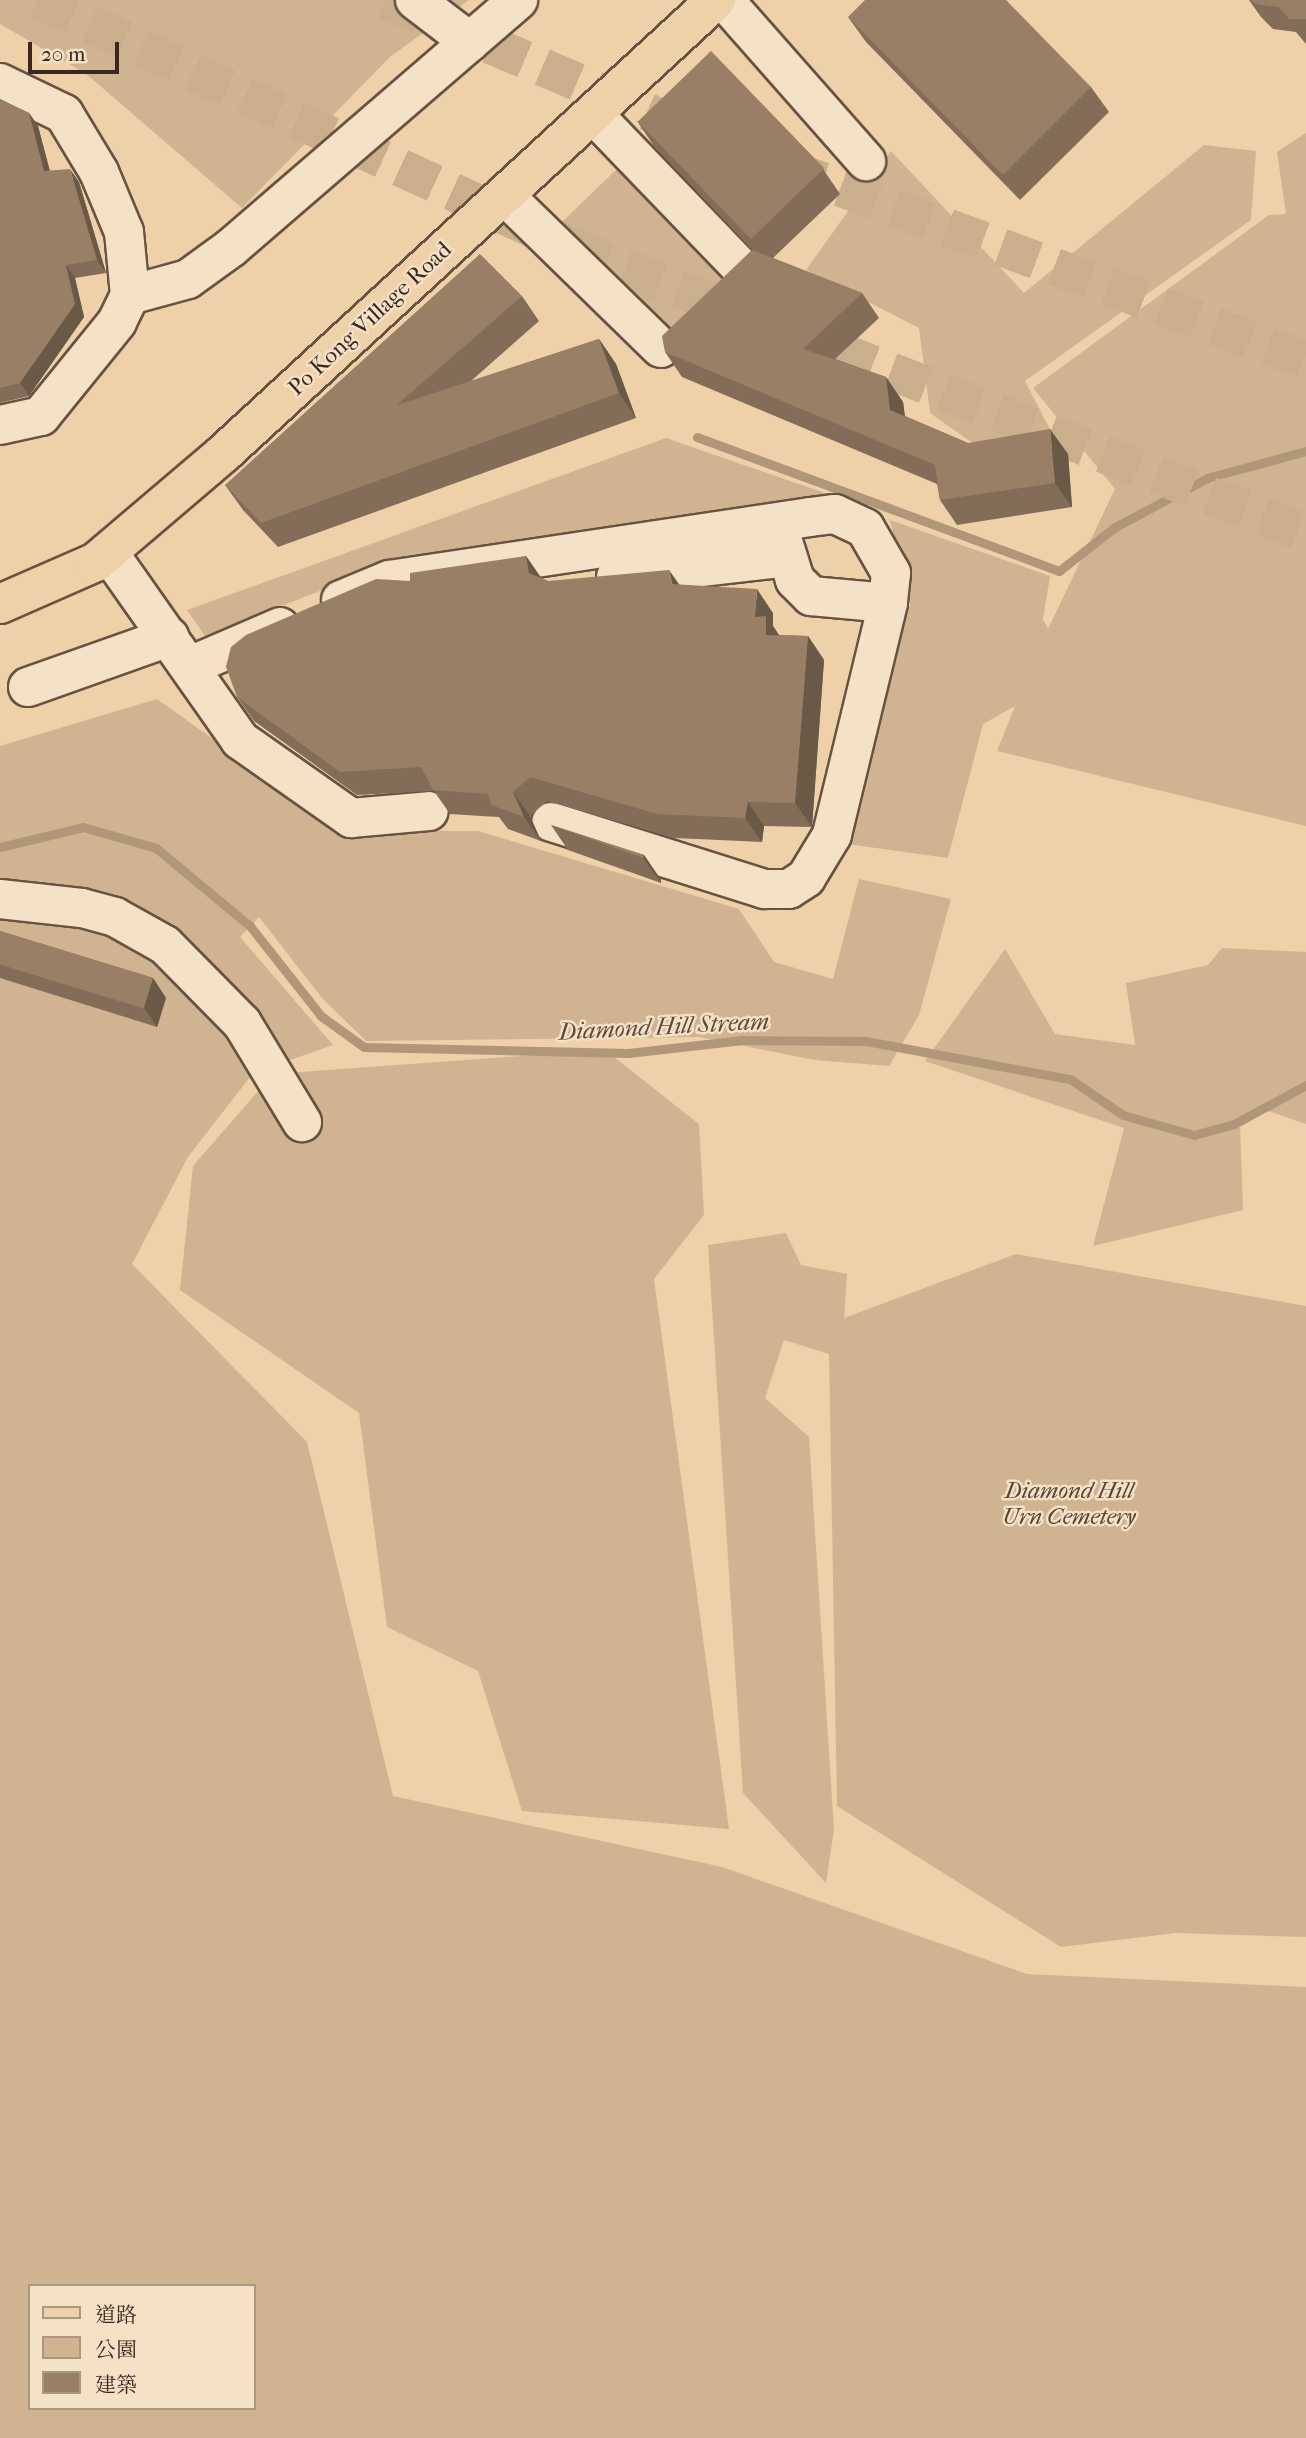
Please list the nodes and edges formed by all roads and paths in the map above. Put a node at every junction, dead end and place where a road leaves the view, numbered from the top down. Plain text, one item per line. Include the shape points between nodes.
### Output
1 (415, 0) edge
2 (518, 0) edge
3 (716, 0) edge
4 (724, 0) edge
5 (470, 42) junction
6 (0, 83) edge
7 (593, 114) junction
8 (866, 161) dead end
9 (504, 195) junction
10 (742, 269) edge
11 (130, 295) junction
12 (662, 348) edge
13 (0, 425) edge
14 (783, 540) junction
15 (108, 552) junction
16 (563, 583) edge
17 (888, 603) junction
18 (0, 604) edge
19 (180, 652) junction
20 (28, 687) dead end
21 (429, 811) edge
22 (551, 822) edge
23 (0, 900) edge
24 (302, 1122) dead end

1 - 5 lane
2 - 5 lane
3 - 7 main road, Po Kong Village Road
4 - 8 lane
5 - 11 lane via 232,247 188,279
6 - 11 lane via 64,114 99,172 124,232
7 - 9 main road, Po Kong Village Road
7 - 10 lane
9 - 12 lane
9 - 15 main road, Po Kong Village Road
11 - 13 lane via 117,322 41,416
14 - 16 lane
14 - 17 lane via 795,580 811,596
14 - 17 lane via 835,514 865,527 884,550 891,573
14 - 19 lane via 472,565 388,580
15 - 18 main road, Po Kong Village Road
15 - 19 lane
17 - 22 lane via 832,835 806,878 789,889 764,889
19 - 20 lane
19 - 21 lane via 225,725 340,812 372,819
23 - 24 lane via 82,908 116,917 164,945 242,1023

